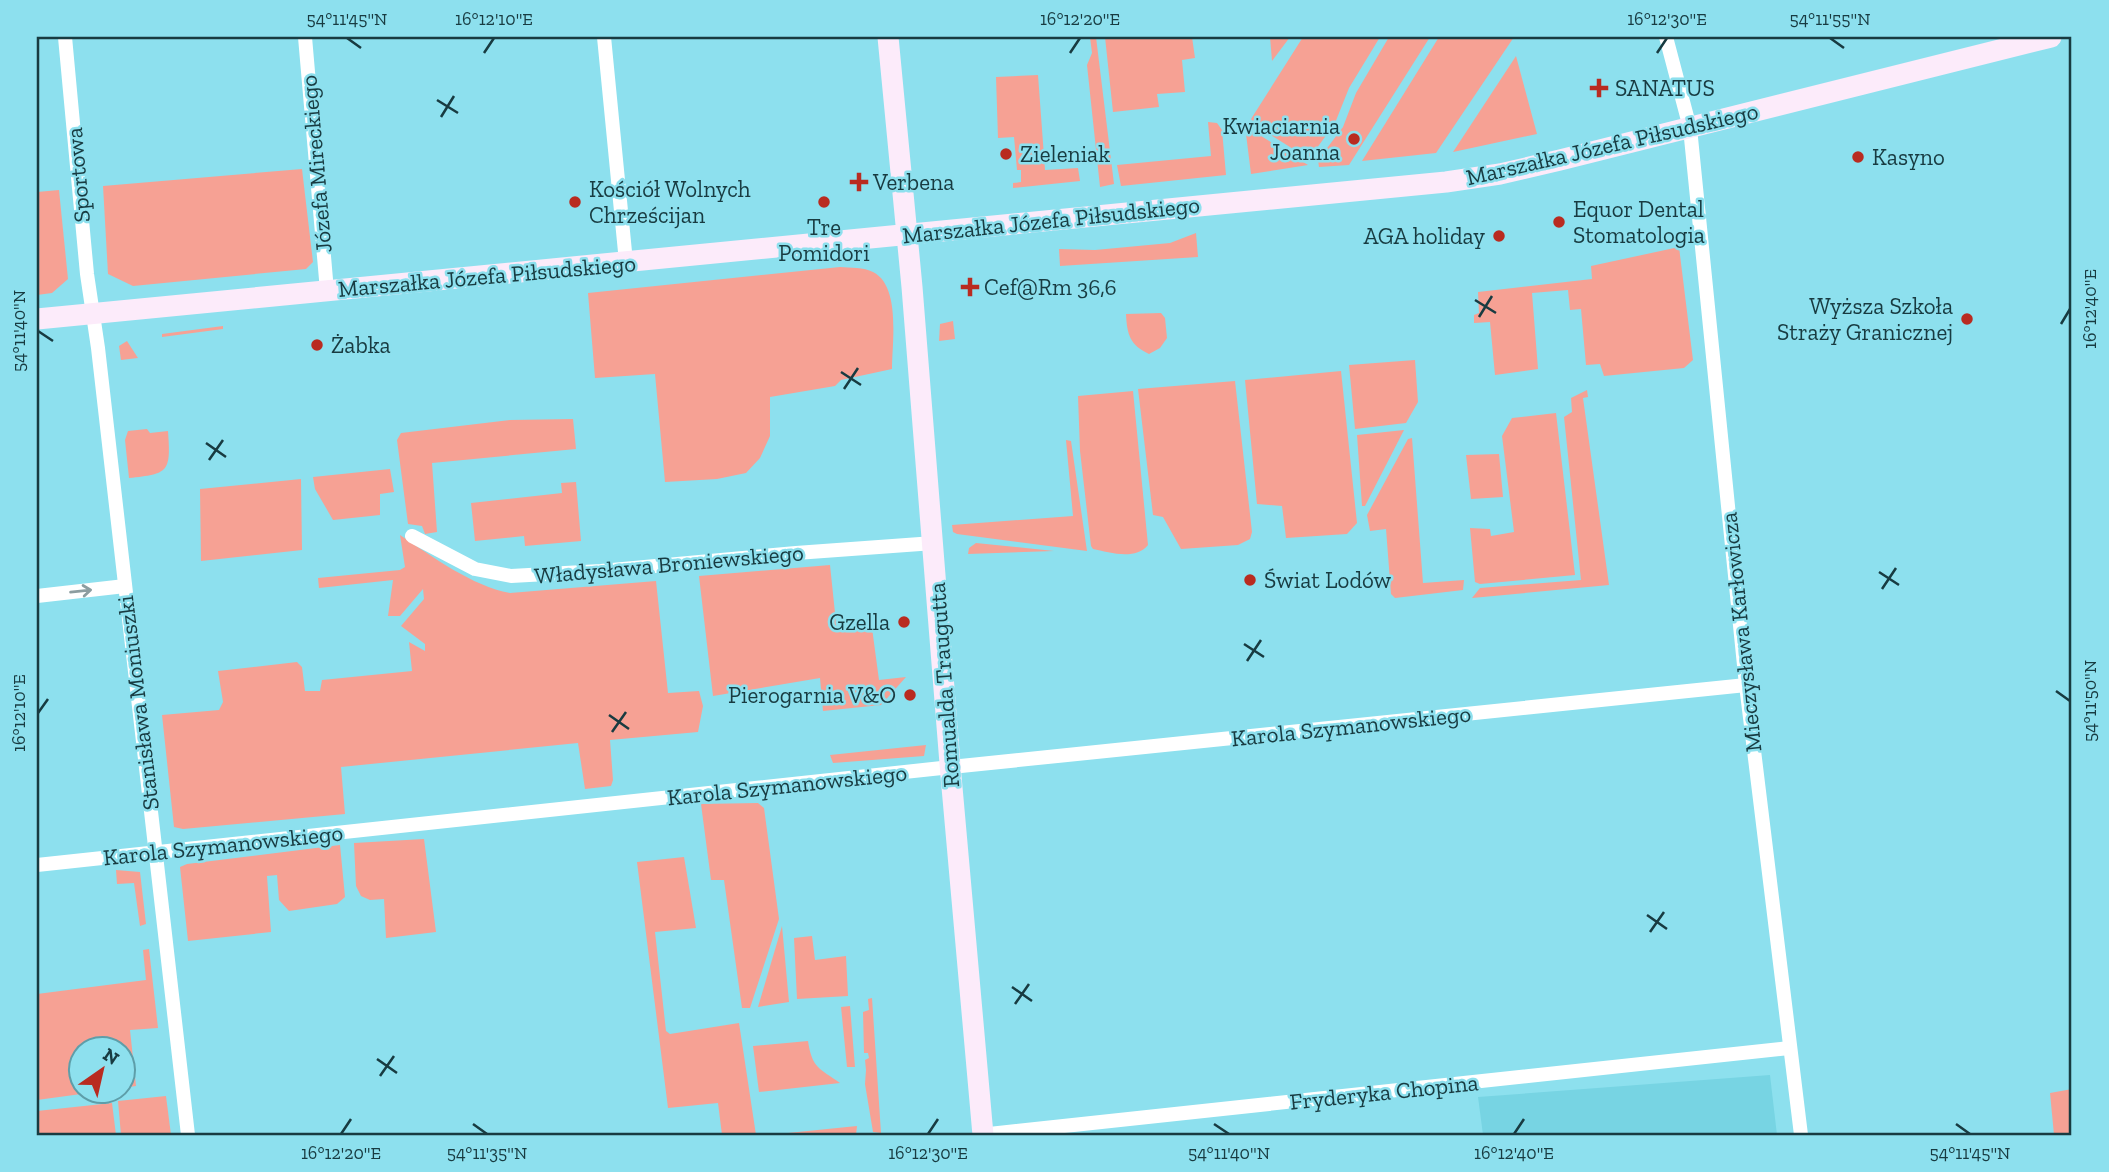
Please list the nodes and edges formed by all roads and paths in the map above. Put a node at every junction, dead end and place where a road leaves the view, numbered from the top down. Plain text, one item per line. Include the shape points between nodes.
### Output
1 (65, 37) edge
2 (305, 37) edge
3 (604, 37) edge
4 (888, 37) edge
5 (1666, 37) edge
6 (2051, 37) edge
7 (1690, 128) junction
8 (907, 234) junction
9 (626, 262) junction
10 (327, 291) junction
11 (92, 313) junction
12 (37, 318) edge
13 (412, 536) dead end
14 (934, 543) junction
15 (125, 586) junction
16 (37, 596) edge
17 (1746, 685) junction
18 (951, 767) junction
19 (156, 853) junction
20 (37, 865) edge
21 (1789, 1048) junction
22 (188, 1135) edge
23 (982, 1135) edge
24 (1801, 1135) edge

1 - 11 street, Sportowa
2 - 10 street, Józefa Mireckiego
3 - 9 street
4 - 8 street, Romualda Traugutta
5 - 7 street, Mieczysława Karłowicza
6 - 7 street, Marszałka Józefa Piłsudskiego
7 - 8 street, Marszałka Józefa Piłsudskiego via 1531,167 1446,182
7 - 17 street, Mieczysława Karłowicza
8 - 9 street, Marszałka Józefa Piłsudskiego
8 - 14 street, Romualda Traugutta
9 - 10 street, Marszałka Józefa Piłsudskiego
10 - 11 street, Marszałka Józefa Piłsudskiego
11 - 12 street, Marszałka Józefa Piłsudskiego
11 - 15 street, Stanisława Moniuszki
13 - 14 street, Władysława Broniewskiego via 475,569 511,576
14 - 18 street, Romualda Traugutta
16 -> 15 street
15 - 19 street, Stanisława Moniuszki
17 - 18 street, Karola Szymanowskiego
17 - 21 street, Mieczysława Karłowicza
18 - 19 street, Karola Szymanowskiego
18 - 23 street, Romualda Traugutta
19 - 20 street, Karola Szymanowskiego
19 - 22 street, Stanisława Moniuszki
21 - 23 street, Fryderyka Chopina
21 - 24 street, Mieczysława Karłowicza

